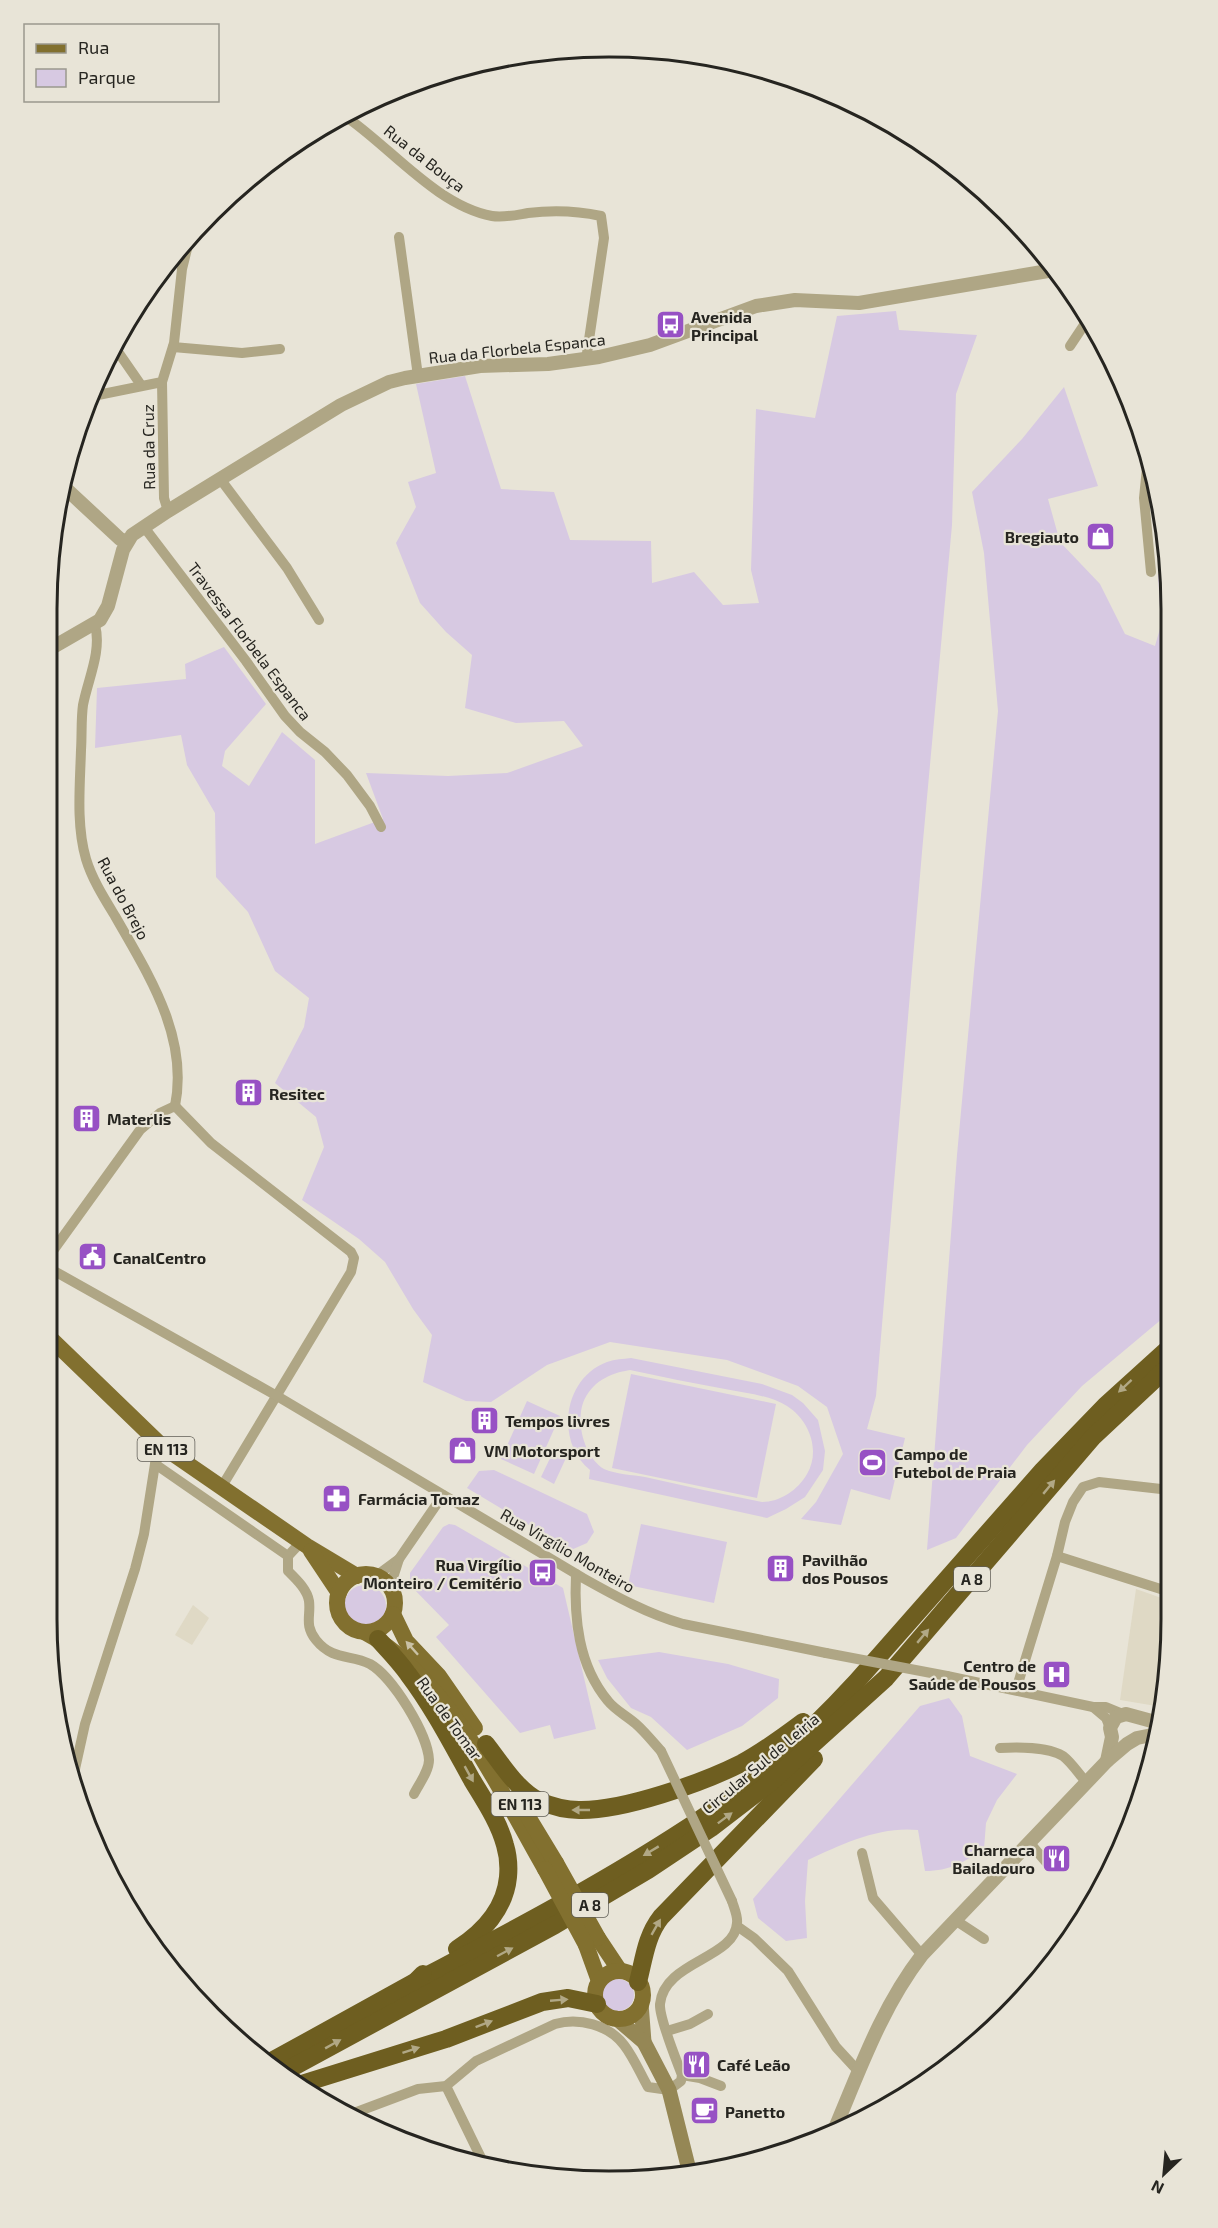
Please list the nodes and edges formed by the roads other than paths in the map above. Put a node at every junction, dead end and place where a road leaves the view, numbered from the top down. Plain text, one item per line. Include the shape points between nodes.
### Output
1 (354, 120) edge
2 (399, 237) dead end
3 (185, 256) edge
4 (1046, 271) edge
5 (1083, 326) edge
6 (1070, 346) dead end
7 (172, 347) junction
8 (280, 349) dead end
9 (120, 354) edge
10 (586, 360) junction
11 (418, 376) junction
12 (162, 382) junction
13 (141, 385) junction
14 (101, 394) edge
15 (220, 480) junction
16 (1146, 483) edge
17 (70, 492) edge
18 (168, 511) junction
19 (144, 527) junction
20 (127, 542) junction
21 (1151, 572) dead end
22 (319, 620) dead end
23 (95, 625) junction
24 (57, 645) edge
25 (381, 827) dead end
26 (175, 1106) junction
27 (57, 1245) edge
28 (57, 1273) edge
29 (57, 1345) edge
30 (1161, 1355) edge
31 (1161, 1373) edge
32 (277, 1396) junction
33 (164, 1447) junction
34 (155, 1464) junction
35 (221, 1488) junction
36 (1161, 1489) edge
37 (443, 1495) junction
38 (304, 1544) junction
39 (288, 1556) junction
40 (1057, 1556) junction
41 (399, 1559) junction
42 (576, 1574) junction
43 (357, 1576) junction
44 (376, 1576) junction
45 (390, 1587) junction
46 (1161, 1589) edge
47 (339, 1593) junction
48 (393, 1614) junction
49 (371, 1636) junction
50 (863, 1688) junction
51 (1016, 1690) junction
52 (1093, 1707) junction
53 (1128, 1716) junction
54 (1151, 1721) edge
55 (1111, 1732) junction
56 (1148, 1737) edge
57 (1132, 1741) junction
58 (486, 1744) junction
59 (1000, 1748) dead end
60 (1107, 1761) junction
61 (76, 1763) edge
62 (1086, 1782) junction
63 (414, 1794) dead end
64 (1029, 1842) junction
65 (862, 1853) dead end
66 (1046, 1862) dead end
67 (550, 1866) junction
68 (955, 1920) junction
69 (737, 1926) junction
70 (984, 1939) dead end
71 (592, 1942) junction
72 (922, 1955) junction
73 (620, 1971) junction
74 (599, 1981) junction
75 (415, 1982) junction
76 (638, 1982) junction
77 (641, 2003) junction
78 (597, 2004) junction
79 (708, 2014) dead end
80 (616, 2018) junction
81 (667, 2031) junction
82 (644, 2042) junction
83 (276, 2059) edge
84 (289, 2069) edge
85 (859, 2072) junction
86 (681, 2075) junction
87 (307, 2081) edge
88 (446, 2086) junction
89 (721, 2086) dead end
90 (669, 2090) junction
91 (359, 2111) edge
92 (838, 2121) edge
93 (480, 2155) edge
94 (688, 2165) edge

1 - 10 street, Rua da Bouça via 436,190 468,210 494,216 583,212 601,216 604,238
2 - 11 street
3 - 7 street, Rua da Cruz
4 - 10 street, Rua da Florbela Espanca via 859,303 795,300 756,306 650,345
5 - 6 street
7 - 8 street via 242,353
7 - 12 street, Rua da Cruz
9 - 13 street
10 - 11 street, Rua da Florbela Espanca via 480,366
11 - 15 street, Rua da Florbela Espanca via 389,382 341,405
12 - 13 street
12 - 18 street, Rua da Cruz via 164,498
13 - 14 street
15 - 18 street, Rua da Florbela Espanca
15 - 22 street via 287,568
16 - 21 street
17 - 20 street
18 - 19 street, Rua da Florbela Espanca
19 - 20 street, Rua da Florbela Espanca
19 - 25 street, Travessa Florbela Espanca via 285,716 347,775
20 - 23 street via 108,606
23 - 24 street
23 - 26 street, Rua do Brejo via 97,644 82,710 83,843 96,882 154,984 166,1014 176,1059
26 - 27 street via 140,1130
26 - 32 street via 211,1143 346,1247 354,1258 351,1272
28 - 32 street, Rua Virgílio Monteiro
29 - 33 main road, Rua de Tomar / EN 113
30 -> 50 highway, Circular Sul de Leiria / A 8 via 1043,1470
50 -> 31 highway, Circular Sul de Leiria / A 8 via 913,1649 1093,1437
32 - 35 street
32 - 37 street, Rua Virgílio Monteiro
33 - 34 street
33 - 35 main road, Rua de Tomar / EN 113
34 - 39 street
34 - 61 street via 135,1569
35 - 38 main road, Rua de Tomar / EN 113
36 - 40 street via 1099,1482 1083,1487 1065,1522
37 - 41 street
37 - 42 street, Rua Virgílio Monteiro
38 - 39 street
38 - 43 main road, Rua de Tomar / EN 113
38 - 47 main road, Rua de Tomar / EN 113
39 - 63 street via 288,1571 309,1600 310,1630 317,1640 336,1655 376,1668 406,1705 429,1761
40 - 46 street
40 - 51 street
41 - 44 street
41 - 45 street
42 - 51 street, Rua Virgílio Monteiro, bridge via 672,1621
42 - 69 street, bridge via 578,1630 592,1677 608,1702 639,1726 661,1751 732,1901
43 - 44 main road
43 - 47 main road via 349,1579
44 - 45 main road
45 - 48 main road, Rua de Tomar / EN 113 via 395,1600
47 - 49 main road, Rua de Tomar / EN 113 via 342,1618
48 - 49 main road
58 -> 48 main road, Rua de Tomar / EN 113 via 439,1676 406,1641
49 - 67 main road, Rua de Tomar / EN 113 via 413,1668 467,1735
49 -> 75 highway via 406,1671 446,1732 489,1809 505,1844 508,1861 504,1894 491,1919 471,1940 435,1962
50 -> 58 highway via 717,1774 662,1794 600,1809 572,1810 537,1800 522,1789
50 -> 75 highway, Circular Sul de Leiria / A 8 via 675,1836 546,1912
76 -> 50 highway via 646,1947 661,1917 863,1709
84 -> 50 highway, Circular Sul de Leiria / A 8 via 648,1870 763,1789
51 - 52 street, Rua Virgílio Monteiro
52 - 53 street, Rua Virgílio Monteiro via 1106,1707
52 - 55 street via 1106,1718
53 - 54 street
53 - 55 street via 1113,1720
53 - 57 street via 1139,1725
55 - 57 street via 1119,1743
55 - 60 street
56 - 57 street
57 - 60 street
58 - 67 main road, Rua de Tomar / EN 113
59 - 62 street via 1055,1753 1064,1757
60 - 62 street
62 - 64 street
64 - 66 street
64 - 68 street
65 - 72 street via 873,1898
67 - 71 main road, Rua de Tomar / EN 113, bridge
68 - 70 street
68 - 72 street
69 - 81 street via 728,1941 668,1983 660,2011
69 - 85 street via 788,1971 836,2047
71 - 73 main road, Rua de Tomar / EN 113
71 - 74 main road, Rua de Tomar / EN 113
72 - 85 street via 893,1996
73 - 74 main road
73 - 76 main road, Rua de Tomar / EN 113
74 - 78 main road, Rua de Tomar / EN 113
75 - 83 highway, A 8
76 - 77 main road
77 - 80 main road via 628,2016
77 - 82 main road
78 - 80 main road via 608,2016
87 -> 78 highway via 446,2039 542,2002 568,1998
79 - 81 street
80 - 82 main road
81 - 86 street
82 - 90 main road
85 - 92 street
86 - 89 street
86 - 90 street via 681,2081
88 - 90 street via 492,2053 555,2024 578,2020 606,2031 624,2044 648,2087
88 - 91 street via 418,2089
88 - 93 street
90 - 94 main road

